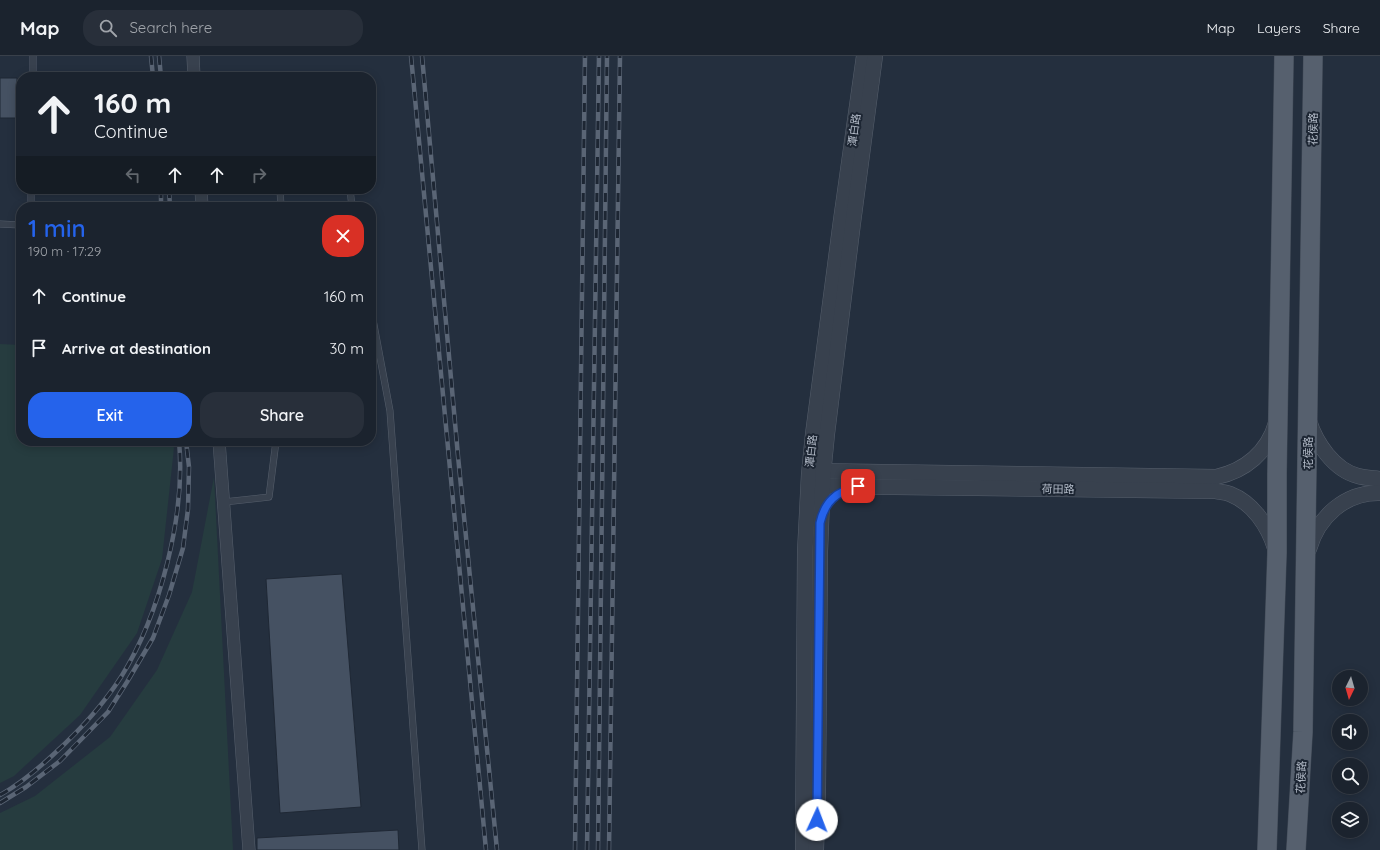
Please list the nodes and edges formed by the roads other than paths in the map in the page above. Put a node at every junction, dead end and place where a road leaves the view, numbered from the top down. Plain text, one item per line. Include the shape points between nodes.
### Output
1 (33, 56) edge
2 (193, 56) edge
3 (864, 56) edge
4 (875, 56) edge
5 (1283, 58) edge
6 (1314, 58) edge
7 (33, 72) edge
8 (194, 72) edge
9 (0, 224) edge
10 (16, 224) edge
11 (376, 336) edge
12 (1278, 416) junction
13 (1308, 417) junction
14 (827, 432) junction
15 (219, 446) edge
16 (275, 446) edge
17 (864, 472) junction
18 (816, 478) junction
19 (1380, 479) edge
20 (858, 486) junction
21 (1380, 493) edge
22 (224, 502) junction
23 (820, 523) junction
24 (1277, 553) junction
25 (1306, 556) junction
26 (249, 850) edge
27 (422, 850) edge
28 (803, 850) edge
29 (816, 850) edge
30 (1267, 850) edge
31 (1296, 850) edge

1 - 7 lane
2 - 8 street
3 - 18 street, 潭白路 via 840,220
4 - 14 street, 潭白路
5 - 12 main road
6 - 13 main road, 花侯路
9 - 10 lane
11 - 27 lane via 390,411
12 - 17 street, 荷田路 via 1270,438 1249,464 1227,475 1216,477
12 - 24 main road
13 - 19 street via 1322,447 1338,465 1356,476
13 - 25 main road, 花侯路
14 - 17 street via 836,459 849,468
14 - 18 street, 潭白路
15 - 22 street
16 - 22 lane via 269,498
17 - 18 street, 荷田路
18 - 20 street, 荷田路
18 - 23 street, 潭白路
18 - 28 street, 潭白路 via 805,552
20 - 23 street via 847,489 832,499 826,505
20 - 24 street, 荷田路 via 1214,491 1241,499 1252,508 1262,521
21 - 25 street via 1370,492 1356,496 1338,505 1316,530
22 - 26 street
23 - 29 street, 潭白路
24 - 30 main road
25 - 31 main road, 花侯路 via 1304,732

